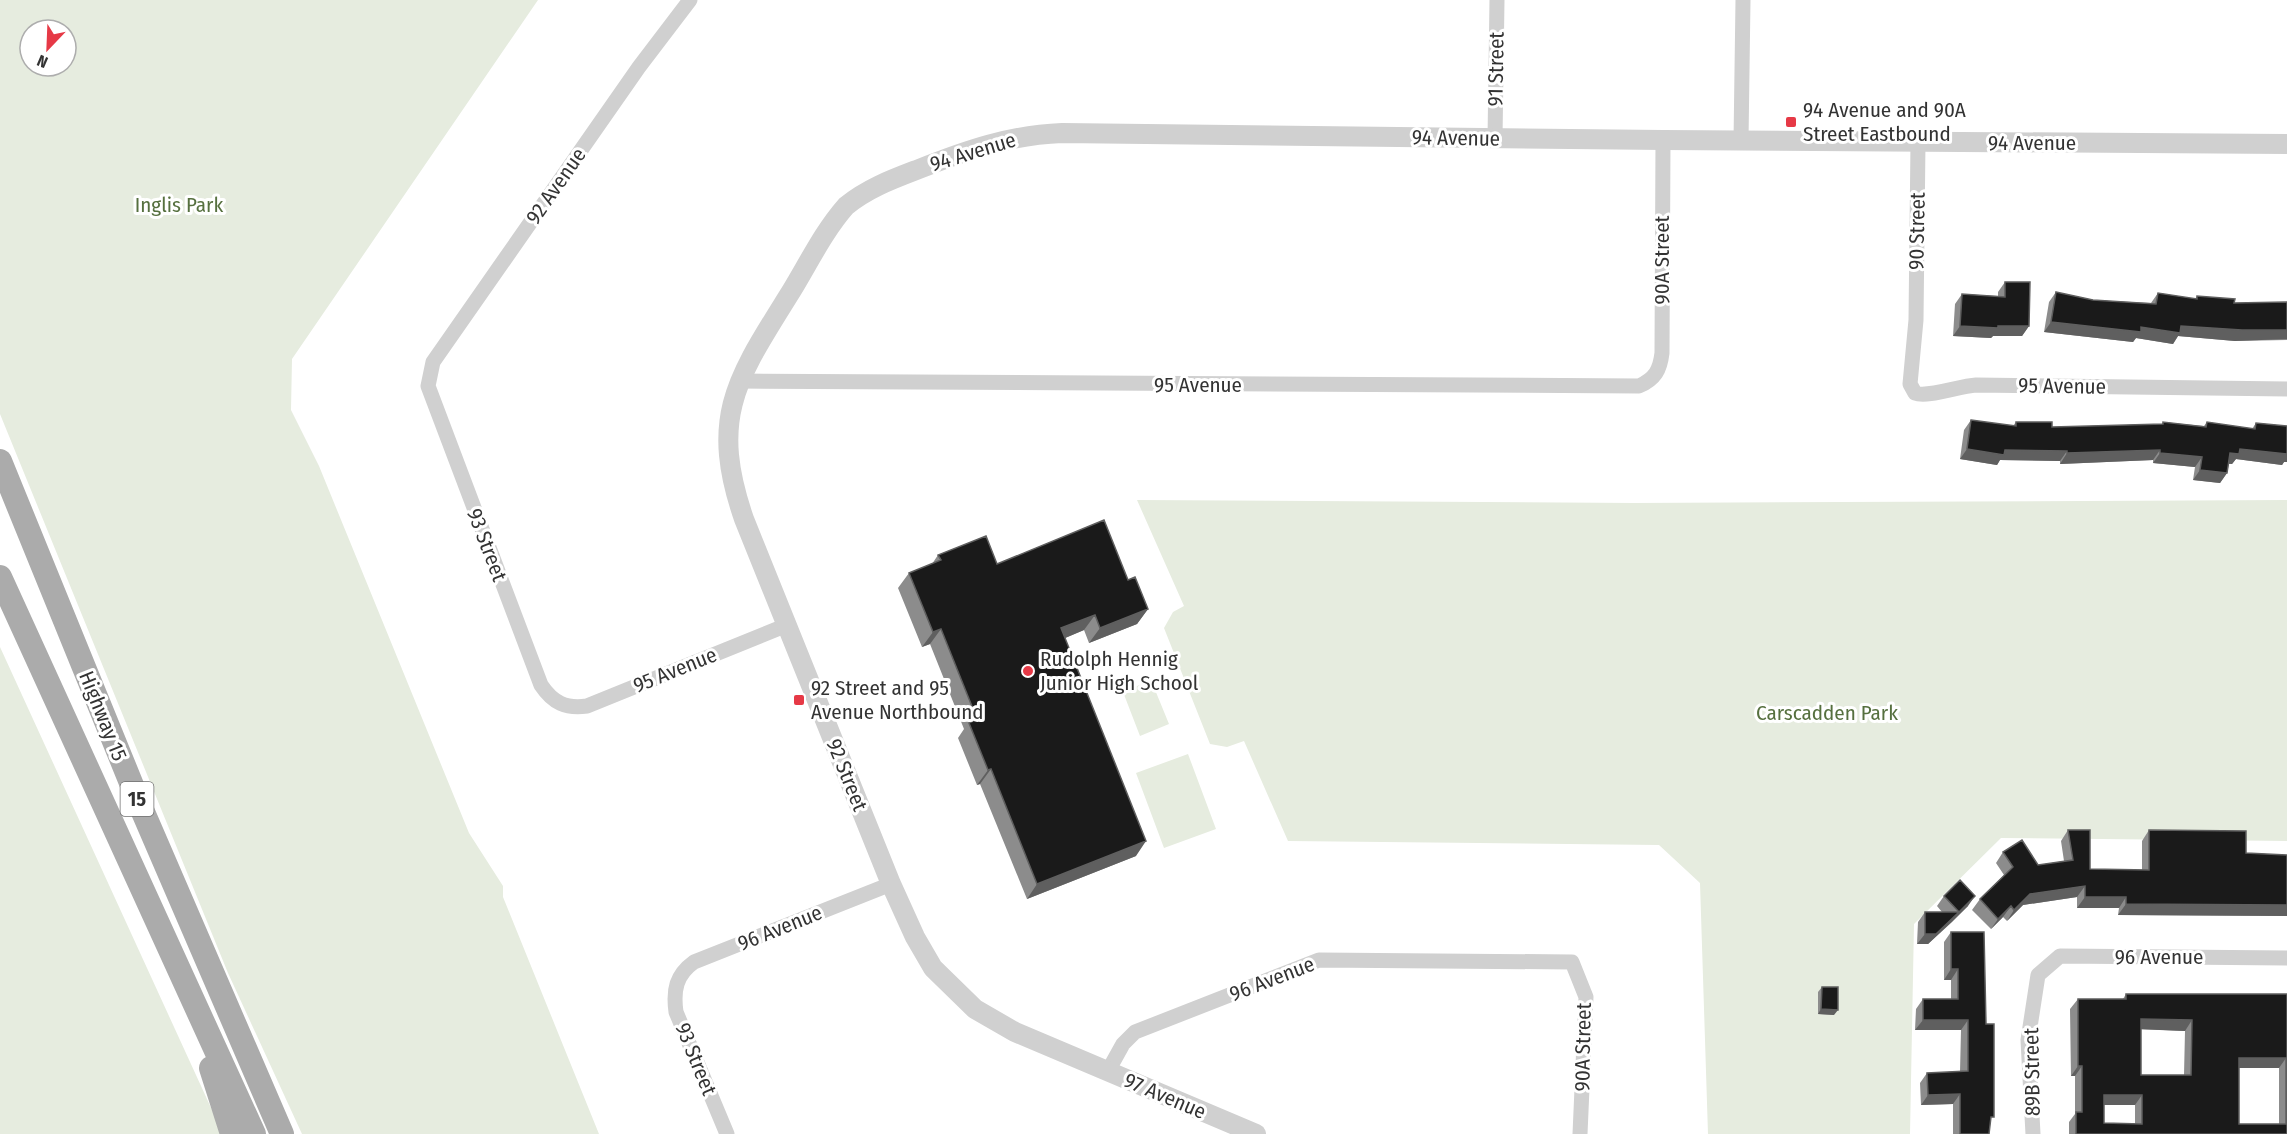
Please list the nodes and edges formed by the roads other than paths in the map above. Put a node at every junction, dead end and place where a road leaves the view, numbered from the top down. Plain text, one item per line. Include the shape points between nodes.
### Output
1 (690, 0) edge
2 (1497, 0) edge
3 (1743, 0) edge
4 (1495, 139) junction
5 (1663, 140) junction
6 (1741, 141) junction
7 (1918, 142) junction
8 (2287, 144) edge
9 (1916, 320) joint
10 (428, 376) joint
11 (1655, 377) joint
12 (739, 381) junction
13 (2287, 389) edge
14 (0, 461) edge
15 (0, 577) edge
16 (787, 625) junction
17 (563, 706) joint
18 (891, 884) junction
19 (2287, 958) edge
20 (1572, 962) joint
21 (2038, 975) joint
22 (186, 979) junction
23 (676, 981) joint
24 (1107, 1071) junction
25 (282, 1133) edge
26 (232, 1134) edge
27 (254, 1134) edge
28 (727, 1134) edge
29 (1256, 1134) edge
30 (1580, 1134) edge
31 (2033, 1134) edge

1 - 10 street, 92 Avenue via 439,353
2 - 4 street, 91 Street
3 - 6 street
4 - 5 street, 94 Avenue
4 - 12 street, 94 Avenue via 1062,133 1033,134 984,144 871,188 846,206
5 - 6 street, 94 Avenue
5 - 11 street, 90A Street via 1662,353
6 - 7 street, 94 Avenue
7 - 8 street, 94 Avenue
7 - 9 street, 90 Street
9 - 13 street, 95 Avenue via 1910,384 1922,396 1976,385
10 - 17 street, 93 Street via 431,399 541,685
11 - 12 street, 95 Avenue via 1630,388
12 - 16 street, 92 Street via 729,427 730,475
14 - 25 main road, Highway 15 / 15 via 140,805
15 - 22 main road, Highway 15 / 15
16 - 17 street, 95 Avenue via 587,706
16 - 18 street, 92 Street
18 - 23 street, 96 Avenue via 694,962
18 - 24 street, 92 Street via 922,952 958,995 996,1023
19 - 21 street, 96 Avenue via 2060,957
20 - 24 street, 96 Avenue via 1319,960 1136,1032 1123,1044
20 - 30 street, 90A Street via 1586,997
21 - 31 street, 89B Street via 2028,1040
22 - 26 main road
22 - 27 main road, Highway 15 / 15
23 - 28 street, 93 Street via 676,1012
24 - 29 street, 97 Avenue

